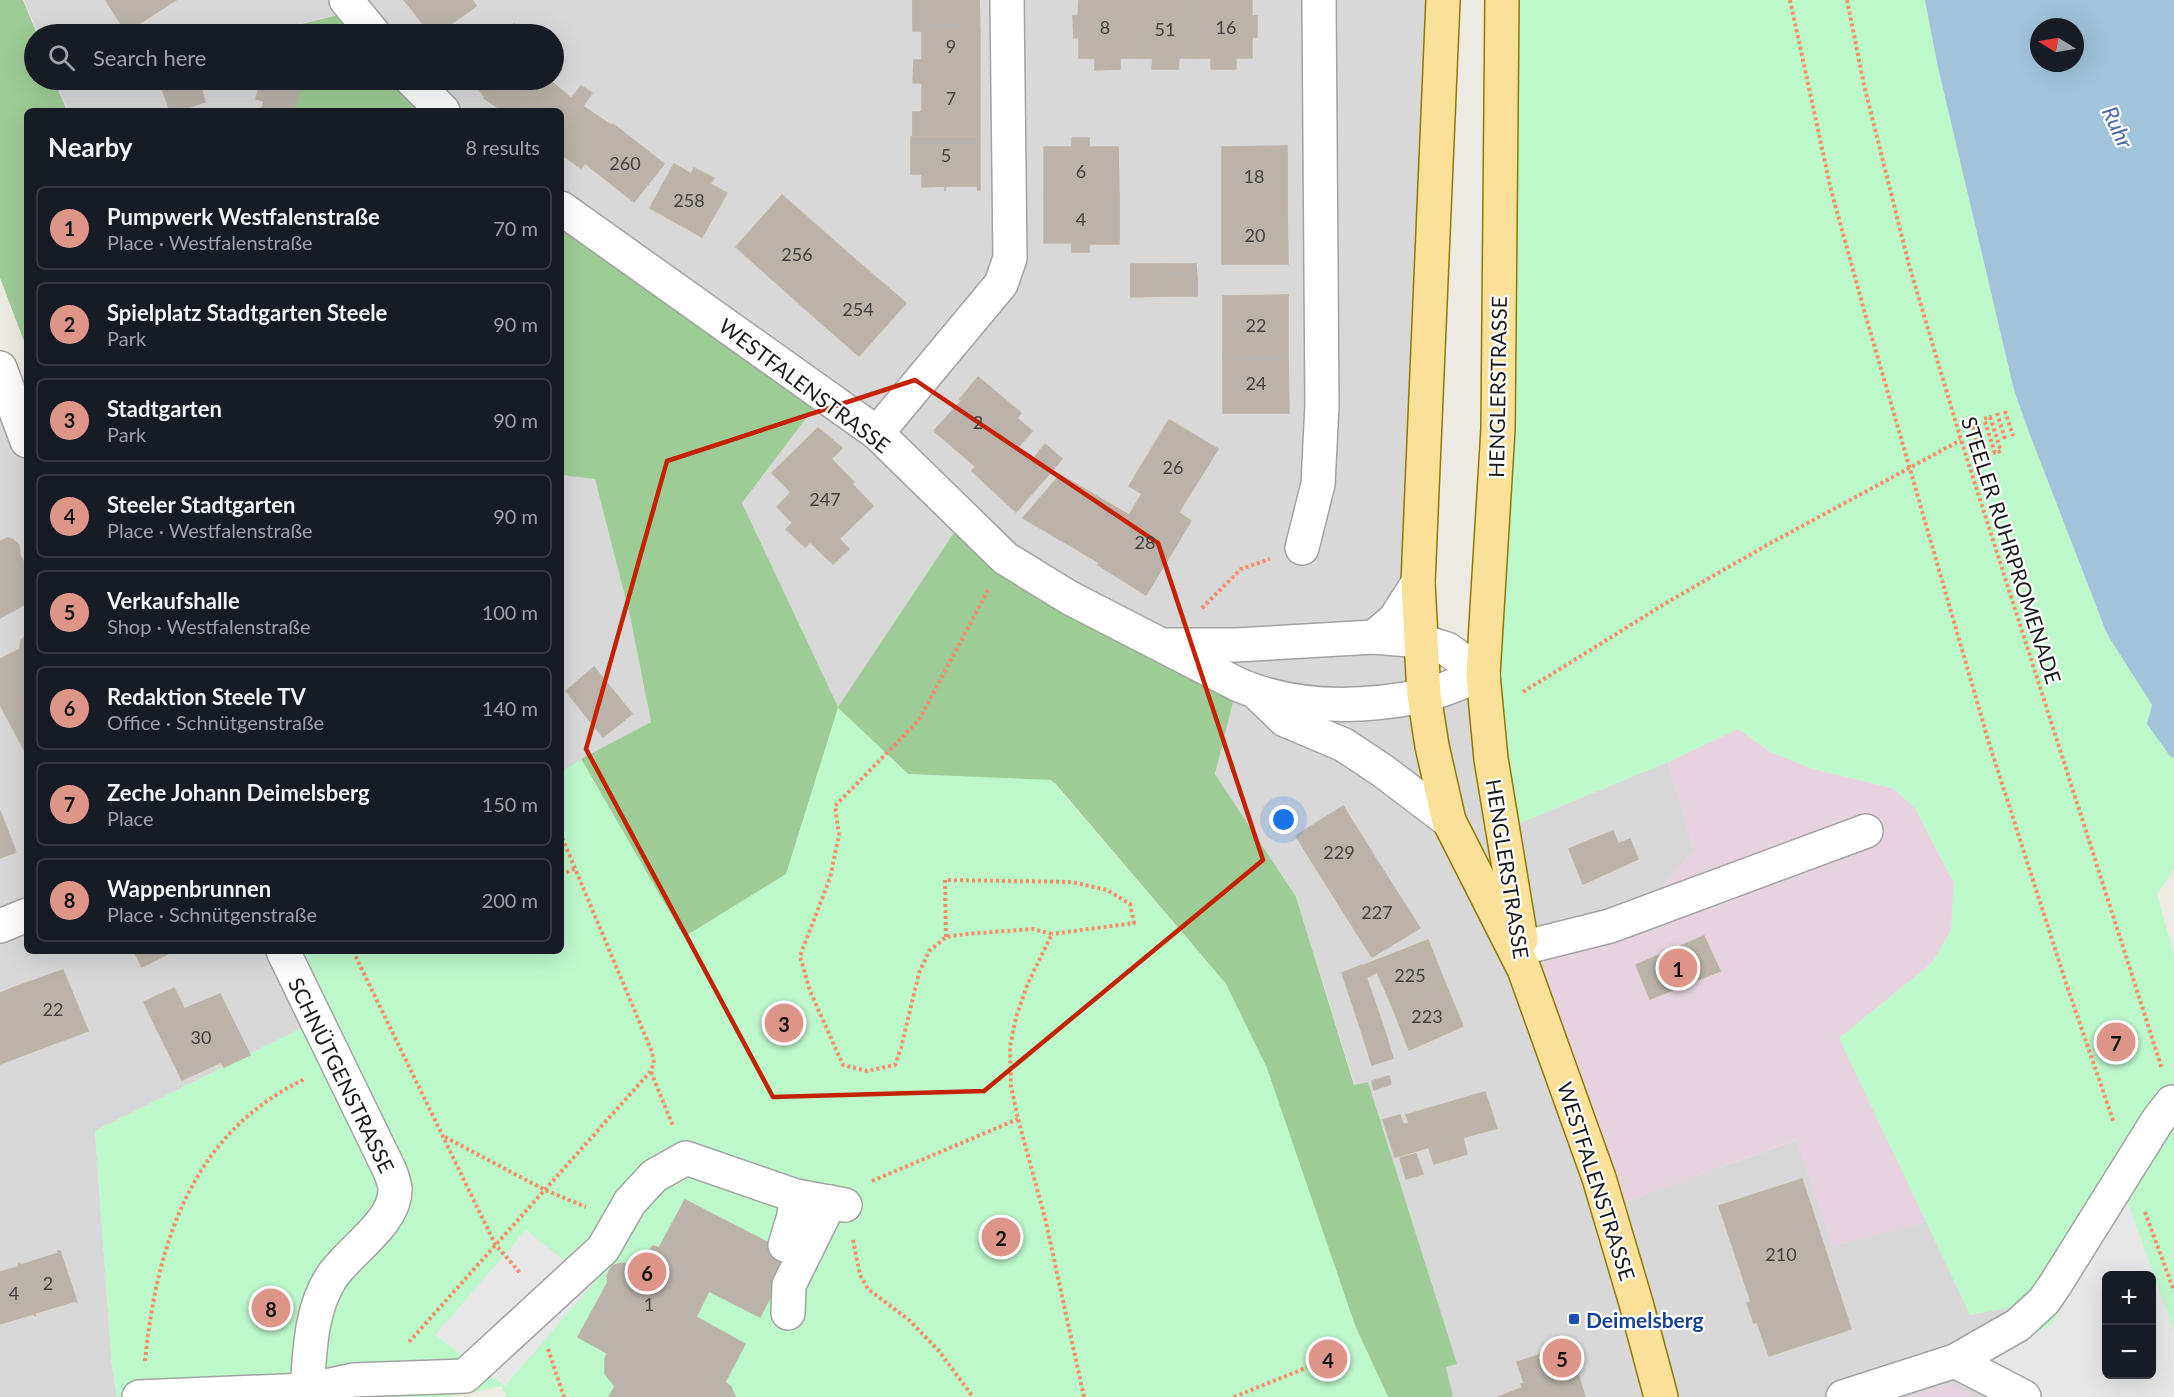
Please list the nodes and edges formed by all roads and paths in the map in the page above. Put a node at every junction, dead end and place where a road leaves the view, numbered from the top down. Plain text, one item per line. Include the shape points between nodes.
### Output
1 (346, 0) edge
2 (1007, 0) edge
3 (1319, 0) edge
4 (1443, 0) edge
5 (1502, 0) edge
6 (1790, 0) edge
7 (1846, 0) edge
8 (366, 24) edge
9 (422, 90) edge
10 (440, 108) edge
11 (564, 210) edge
12 (0, 368) edge
13 (2005, 411) dead end
14 (1997, 413) dead end
15 (1970, 421) dead end
16 (2009, 424) junction
17 (2001, 427) junction
18 (1973, 428) junction
19 (1994, 429) junction
20 (1988, 431) junction
21 (24, 433) edge
22 (877, 433) junction
23 (1982, 434) junction
24 (2013, 436) dead end
25 (2005, 439) dead end
26 (1961, 440) junction
27 (1978, 446) junction
28 (1982, 459) dead end
29 (1910, 468) junction
30 (1302, 548) joint
31 (1418, 583) junction
32 (989, 589) dead end
33 (1374, 637) junction
34 (1421, 641) junction
35 (1163, 645) junction
36 (1484, 675) junction
37 (1257, 692) junction
38 (1523, 692) dead end
39 (1424, 695) junction
40 (1449, 820) junction
41 (1866, 831) dead end
42 (564, 842) edge
43 (576, 868) junction
44 (564, 873) edge
45 (24, 916) edge
46 (0, 926) edge
47 (1052, 934) junction
48 (946, 937) junction
49 (284, 954) edge
50 (354, 954) edge
51 (1523, 958) junction
52 (338, 1064) junction
53 (650, 1072) junction
54 (2172, 1102) joint
55 (1018, 1119) junction
56 (443, 1136) junction
57 (686, 1158) junction
58 (2129, 1167) junction
59 (545, 1190) junction
60 (796, 1197) junction
61 (837, 1204) junction
62 (620, 1221) junction
63 (495, 1244) junction
64 (785, 1245) dead end
65 (2174, 1291) edge
66 (535, 1311) junction
67 (788, 1313) dead end
68 (1328, 1359) dead end
69 (1955, 1361) junction
70 (377, 1379) junction
71 (307, 1390) junction
72 (140, 1397) edge
73 (564, 1397) edge
74 (974, 1397) edge
75 (1084, 1397) edge
76 (1234, 1397) edge
77 (1660, 1397) edge
78 (1843, 1397) edge
79 (2024, 1397) edge

1 - 8 street
2 - 22 street via 1010,258 1001,284
3 - 30 street via 1322,405 1318,484
4 - 31 main road, HENGLERSTRASSE
5 - 36 main road, HENGLERSTRASSE via 1498,429
6 - 29 path via 1831,190
7 - 26 path, STEELER RUHRPROMENADE via 1892,204
9 - 10 street
11 - 22 street, WESTFALENSTRASSE
12 - 21 street
13 - 16 path
14 - 17 path
15 - 18 path
16 - 17 path
16 - 24 path
17 - 19 path
17 - 25 path
18 - 23 path via 1979,426
18 - 27 path
19 - 20 path via 1990,417 1984,419
19 - 20 path via 2001,451 1995,453
20 - 23 path
22 - 35 street, WESTFALENSTRASSE via 1005,558 1070,598
23 - 27 path via 1984,444
26 - 29 path
26 - 54 path, STEELER RUHRPROMENADE
27 - 28 path
29 - 38 path via 1686,591
29 - 58 path via 1989,743
30 - 35 path via 1241,570
31 - 33 street via 1395,619
31 - 34 main road, HENGLERSTRASSE
32 - 48 path via 919,720 836,806 839,835 830,878 800,956 810,991 843,1065 867,1071 895,1065 919,973 929,951
33 - 34 street, WESTFALENSTRASSE
33 - 35 street, WESTFALENSTRASSE
34 - 36 street, WESTFALENSTRASSE via 1447,649
34 - 39 main road, HENGLERSTRASSE
35 - 37 street, WESTFALENSTRASSE
36 - 39 street, WESTFALENSTRASSE
36 - 51 main road, HENGLERSTRASSE via 1491,759
37 - 39 street, WESTFALENSTRASSE via 1311,703 1355,706
37 - 40 street, WESTFALENSTRASSE via 1285,720 1344,746
39 - 40 main road, HENGLERSTRASSE
40 - 51 main road, HENGLERSTRASSE
41 - 51 street
42 - 43 path
43 - 44 path
43 - 53 path via 652,1052 654,1063
45 - 46 street
47 - 48 path via 1033,929
47 - 48 path via 1134,923 1130,904 1107,890 1072,882 945,880
47 - 55 path via 1028,983 1010,1047 1011,1086
49 - 52 street, SCHNÜTGENSTRASSE
50 - 56 path
51 - 77 main road, WESTFALENSTRASSE via 1599,1178
52 - 71 street, SCHNÜTGENSTRASSE via 395,1189 392,1207 331,1278 318,1306 311,1336
52 - 72 path via 278,1094 256,1110 215,1149 194,1180 160,1270
53 - 57 path
53 - 59 path
54 - 58 street
55 - 61 path via 856,1188
55 - 75 path via 1045,1218
56 - 59 path
56 - 63 path
57 - 60 street
57 - 62 street via 654,1176 630,1202
58 - 65 path
58 - 69 street via 2044,1301 2018,1324
59 - 62 path
59 - 63 path
60 - 61 street
60 - 64 street
61 - 67 street via 789,1285
61 - 74 path via 868,1289 909,1320
62 - 66 street via 603,1249
63 - 70 path
66 - 70 street via 465,1376
66 - 73 path
68 - 76 path
69 - 78 street
69 - 79 street
70 - 71 street
71 - 72 street

